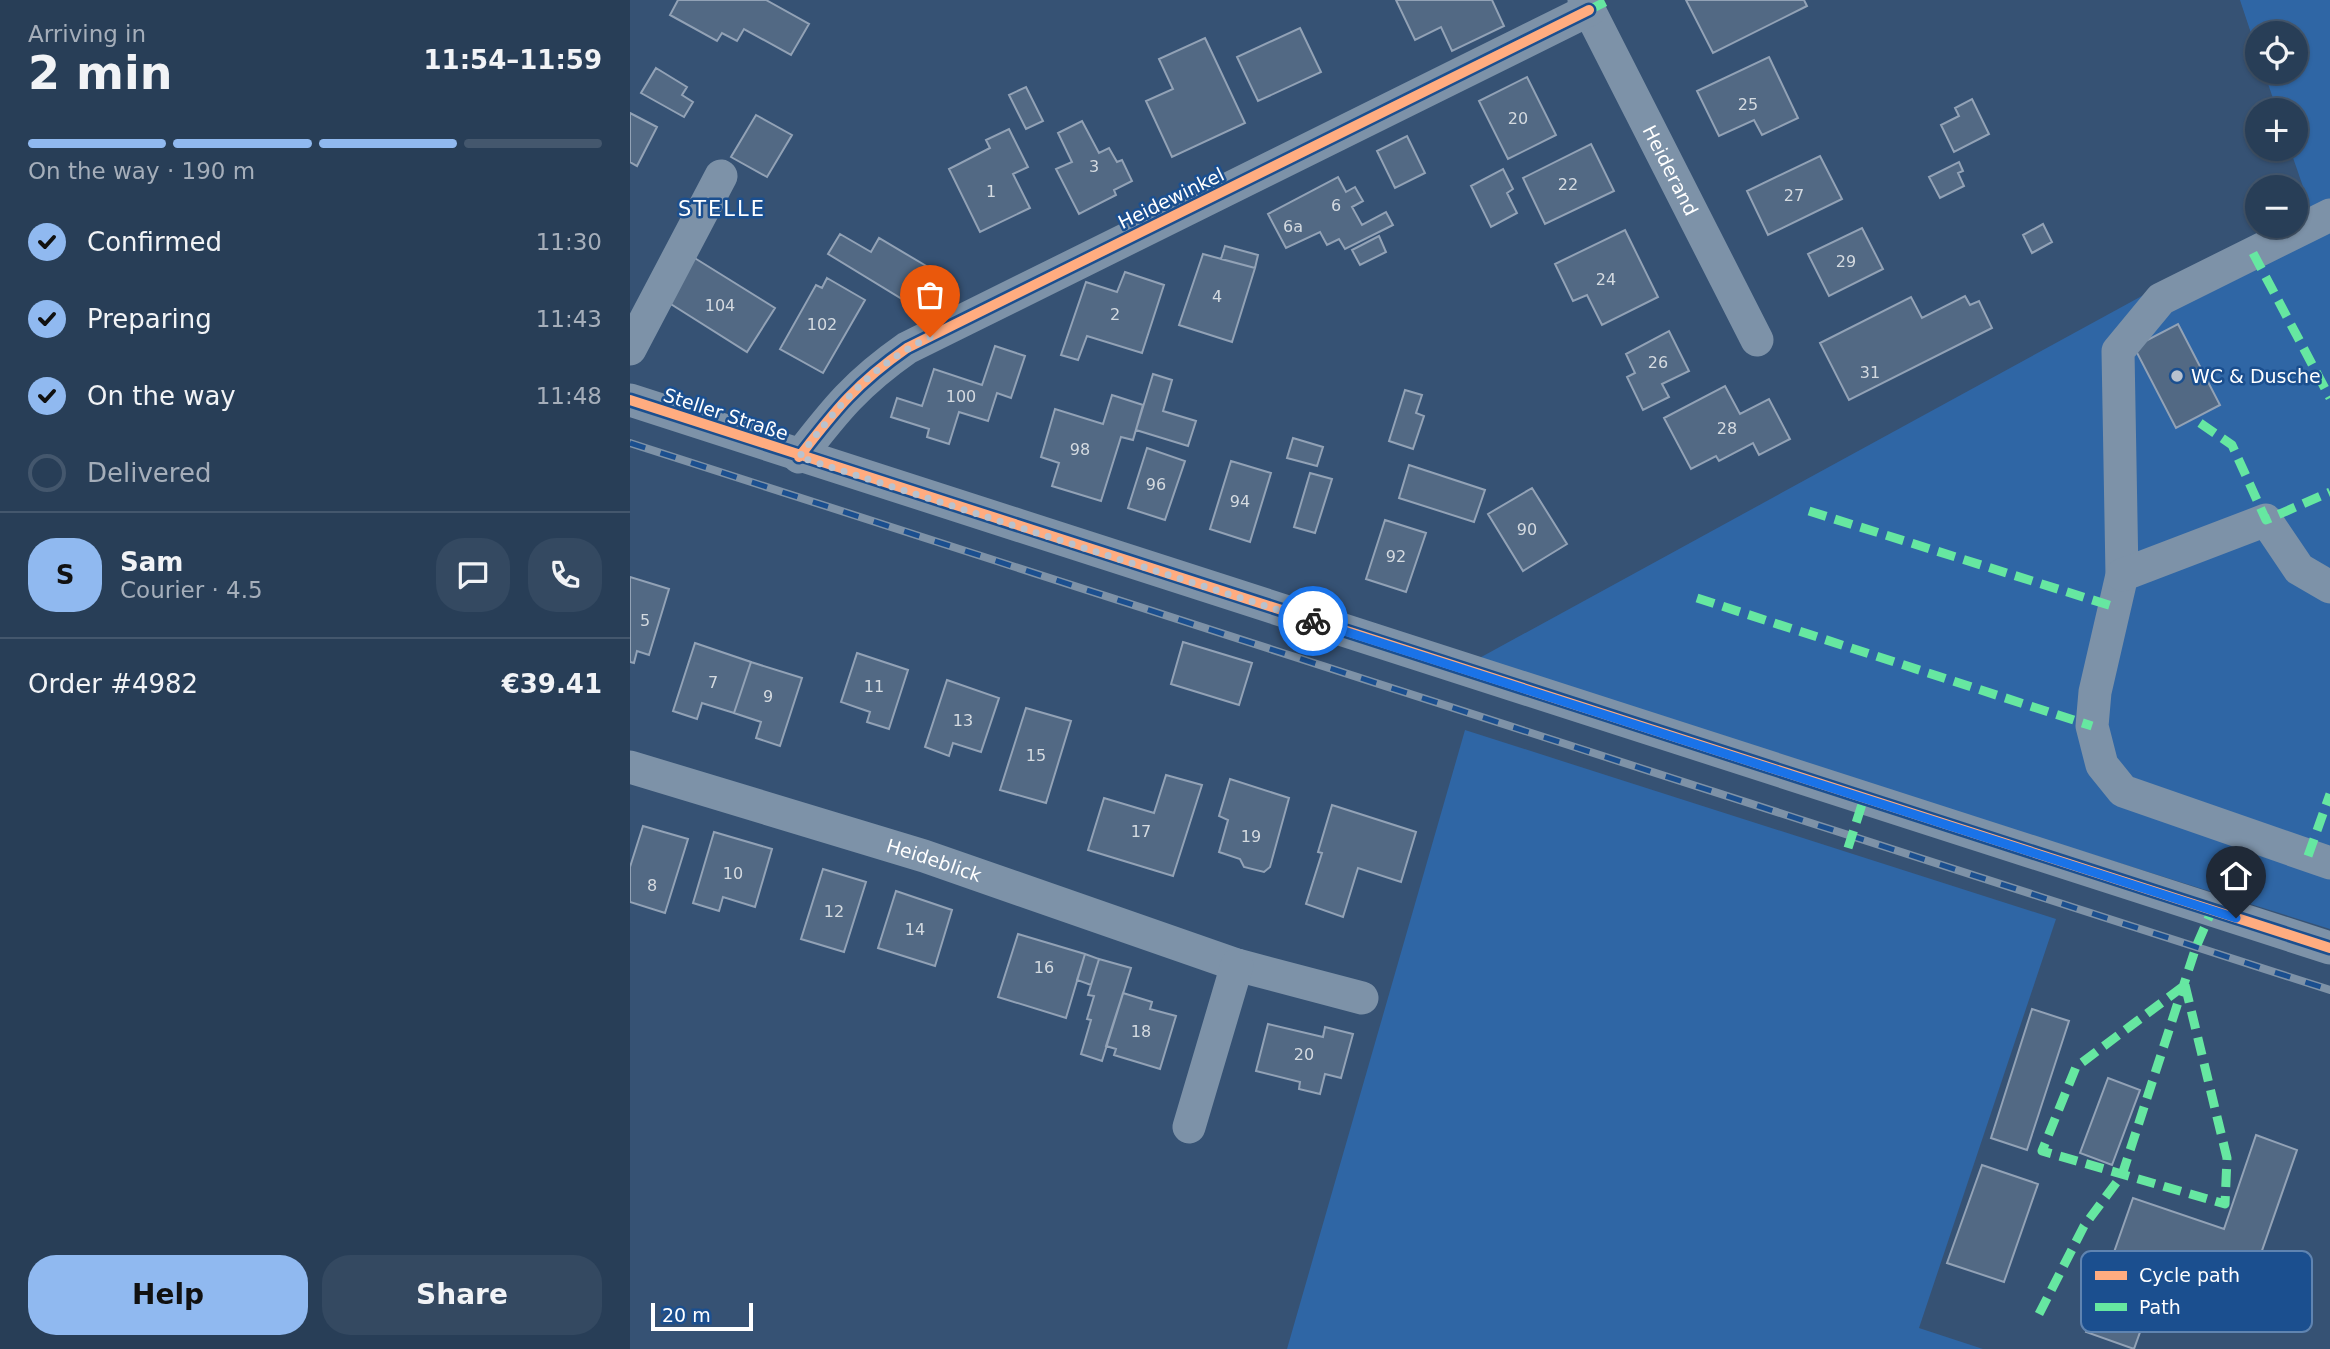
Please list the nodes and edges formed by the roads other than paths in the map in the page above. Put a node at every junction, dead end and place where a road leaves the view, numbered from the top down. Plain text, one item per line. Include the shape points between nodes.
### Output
1 (1587, 5) edge
2 (721, 176) dead end
3 (2330, 215) edge
4 (1757, 340) dead end
5 (630, 349) edge
6 (630, 400) edge
7 (799, 457) junction
8 (2122, 575) junction
9 (2330, 587) edge
10 (630, 767) edge
11 (2330, 863) edge
12 (2330, 948) edge
13 (1237, 965) junction
14 (1362, 998) dead end
15 (1189, 1127) dead end

1 - 4 street, Heiderand
1 - 7 street, Heidewinkel via 907,348 843,399
2 - 5 street
3 - 8 street via 2161,299 2118,351
6 - 7 street, Steller Straße
7 - 12 street, Steller Straße
8 - 9 street via 2266,520 2299,569
8 - 11 street via 2095,692 2092,726 2102,765 2123,791
10 - 13 street, Heideblick via 924,856
13 - 14 street, Heideblick
13 - 15 street

